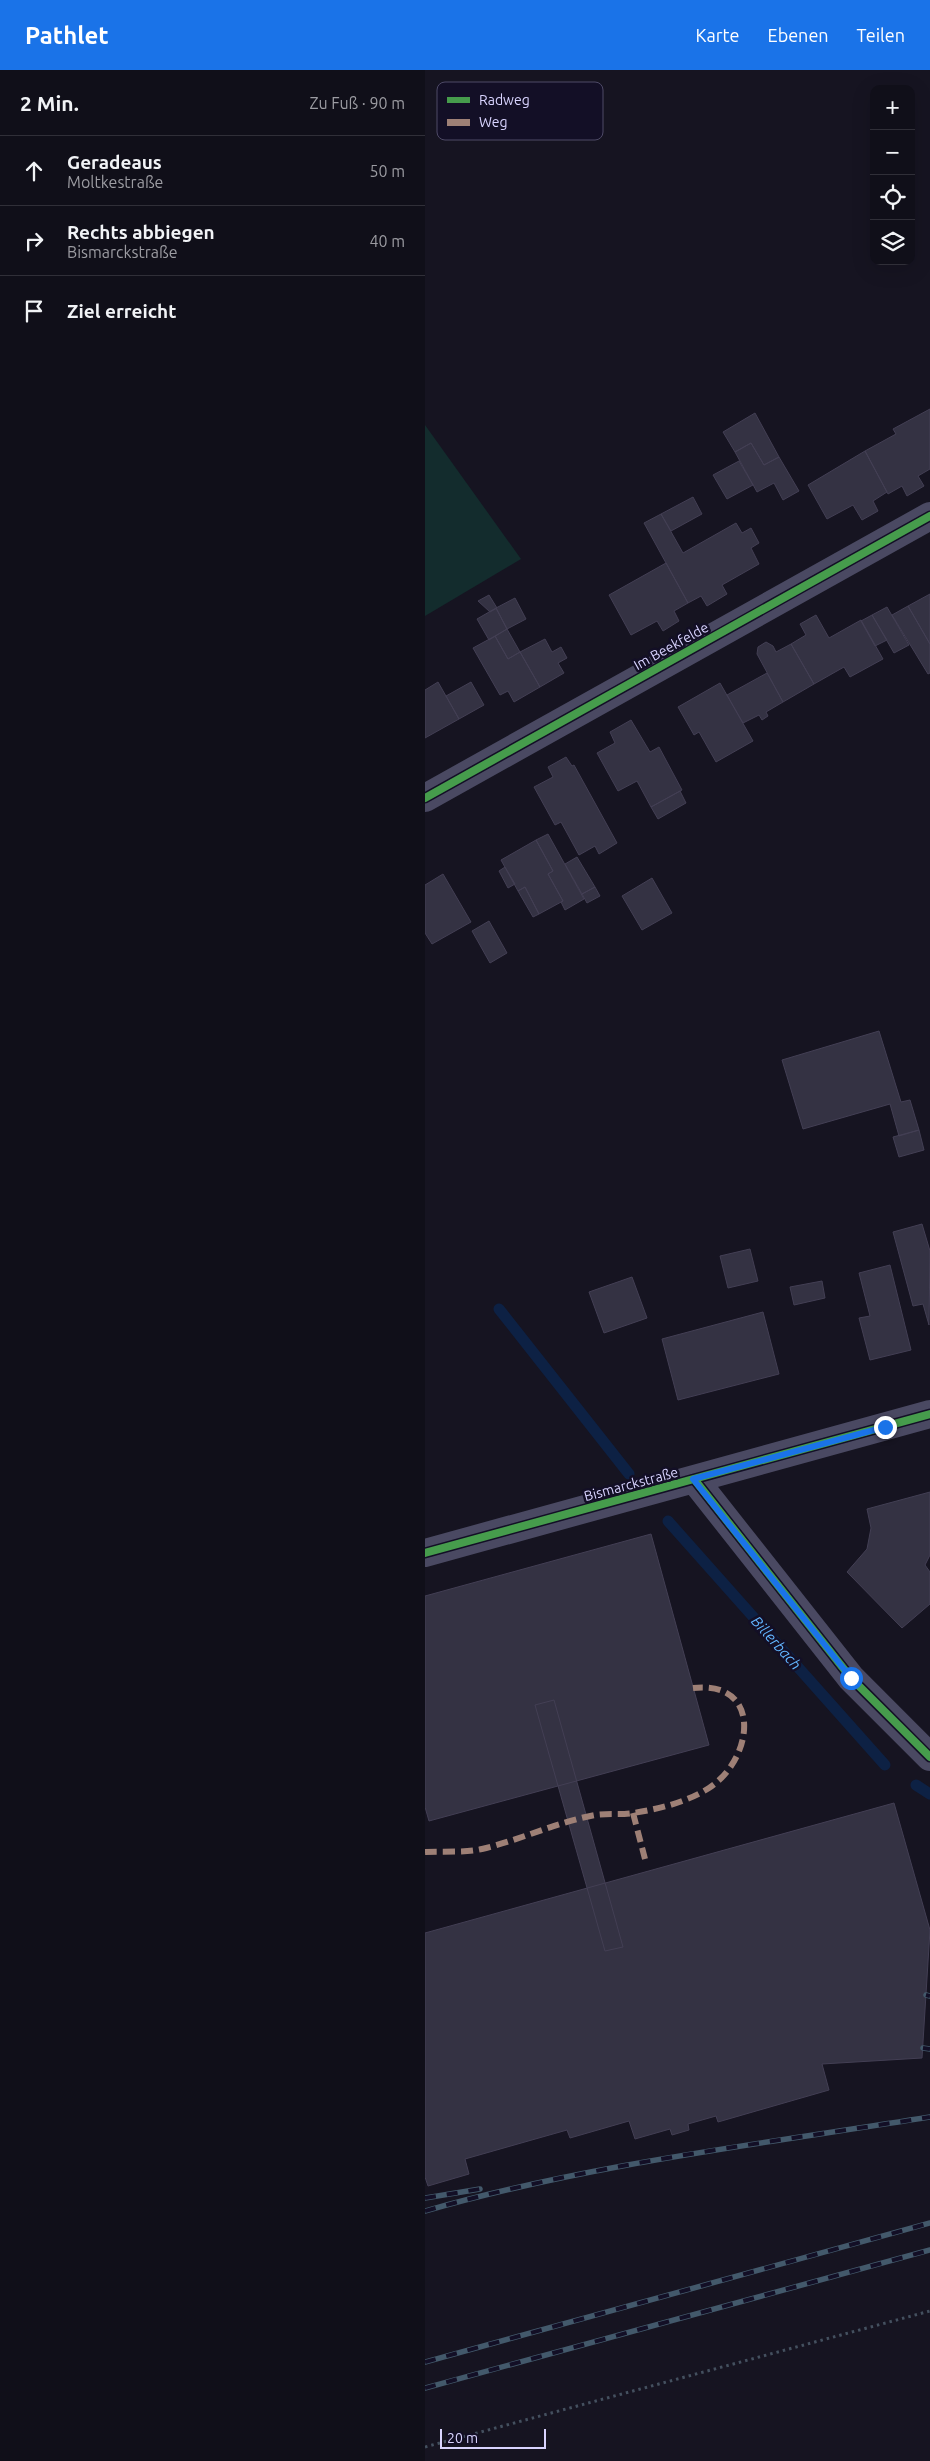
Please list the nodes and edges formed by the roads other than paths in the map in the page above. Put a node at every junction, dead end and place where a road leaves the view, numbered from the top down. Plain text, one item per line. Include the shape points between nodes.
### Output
1 (930, 516) edge
2 (425, 798) edge
3 (930, 1414) edge
4 (693, 1479) junction
5 (425, 1553) edge
6 (930, 1757) edge

1 - 2 street, Im Beekfelde
3 - 4 street, Bismarckstraße
4 - 5 street, Bismarckstraße
4 - 6 street via 851,1678

